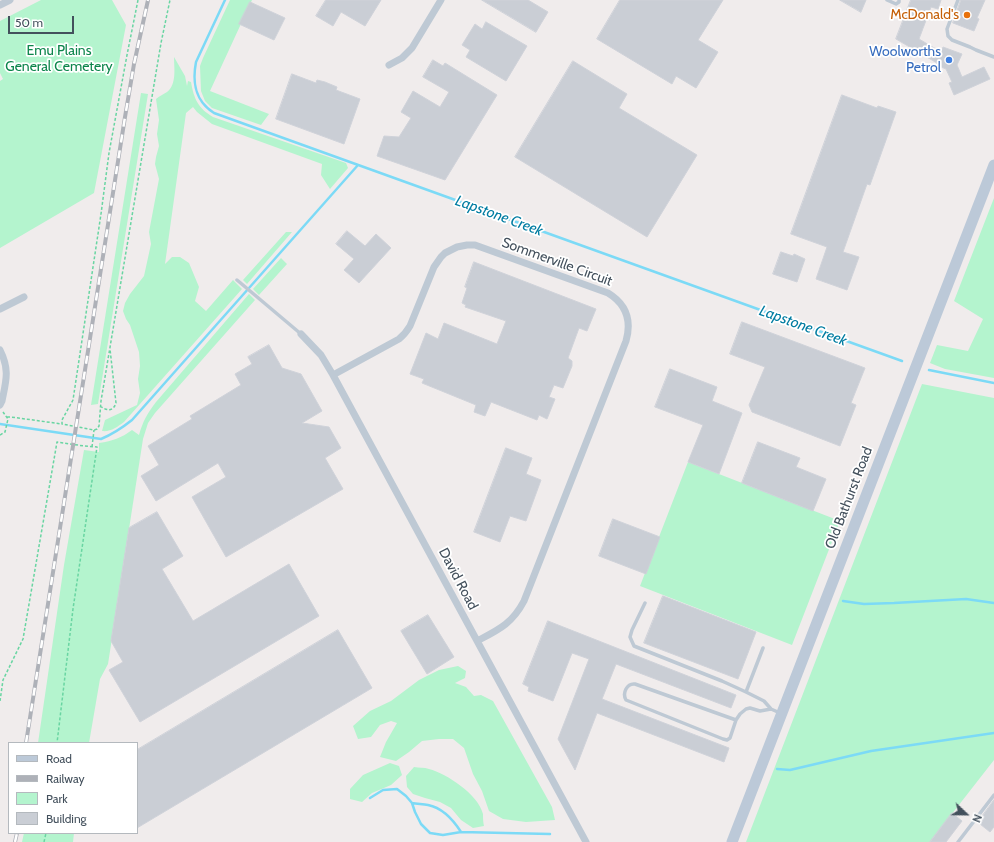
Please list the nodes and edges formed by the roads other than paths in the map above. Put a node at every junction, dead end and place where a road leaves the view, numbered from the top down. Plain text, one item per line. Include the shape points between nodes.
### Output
1 (10, 0) edge
2 (441, 0) edge
3 (886, 0) edge
4 (899, 0) edge
5 (958, 0) edge
6 (0, 5) edge
7 (994, 57) edge
8 (389, 66) dead end
9 (994, 165) edge
10 (237, 280) dead end
11 (24, 297) dead end
12 (0, 309) edge
13 (301, 334) joint
14 (0, 350) edge
15 (333, 375) junction
16 (1, 403) edge
17 (645, 604) dead end
18 (477, 641) junction
19 (763, 648) dead end
20 (746, 692) junction
21 (771, 709) junction
22 (782, 713) junction
23 (736, 720) junction
24 (994, 795) edge
25 (586, 842) edge
26 (732, 842) edge
27 (958, 842) edge

1 - 6 street
2 - 8 street via 412,48
3 - 4 lane via 896,4
5 - 7 lane via 947,29 948,36
9 - 22 main road, Old Bathurst Road
10 - 13 lane
11 - 12 street
13 - 15 street, David Road via 321,355
14 - 16 street via 7,373
15 - 18 street, David Road
15 - 18 street, Sommerville Circuit via 402,336 410,326 437,262 450,249 461,246 474,245 608,293 624,308 628,327 626,341 524,601 510,622
17 - 20 lane via 632,630 630,638 634,646
18 - 25 street, David Road
19 - 20 lane
20 - 21 lane via 764,701
21 - 22 lane
21 - 23 lane via 746,709
22 - 26 main road, Old Bathurst Road
23 - 23 lane via 727,740 626,700 624,693 628,685 635,684
24 - 27 lane

